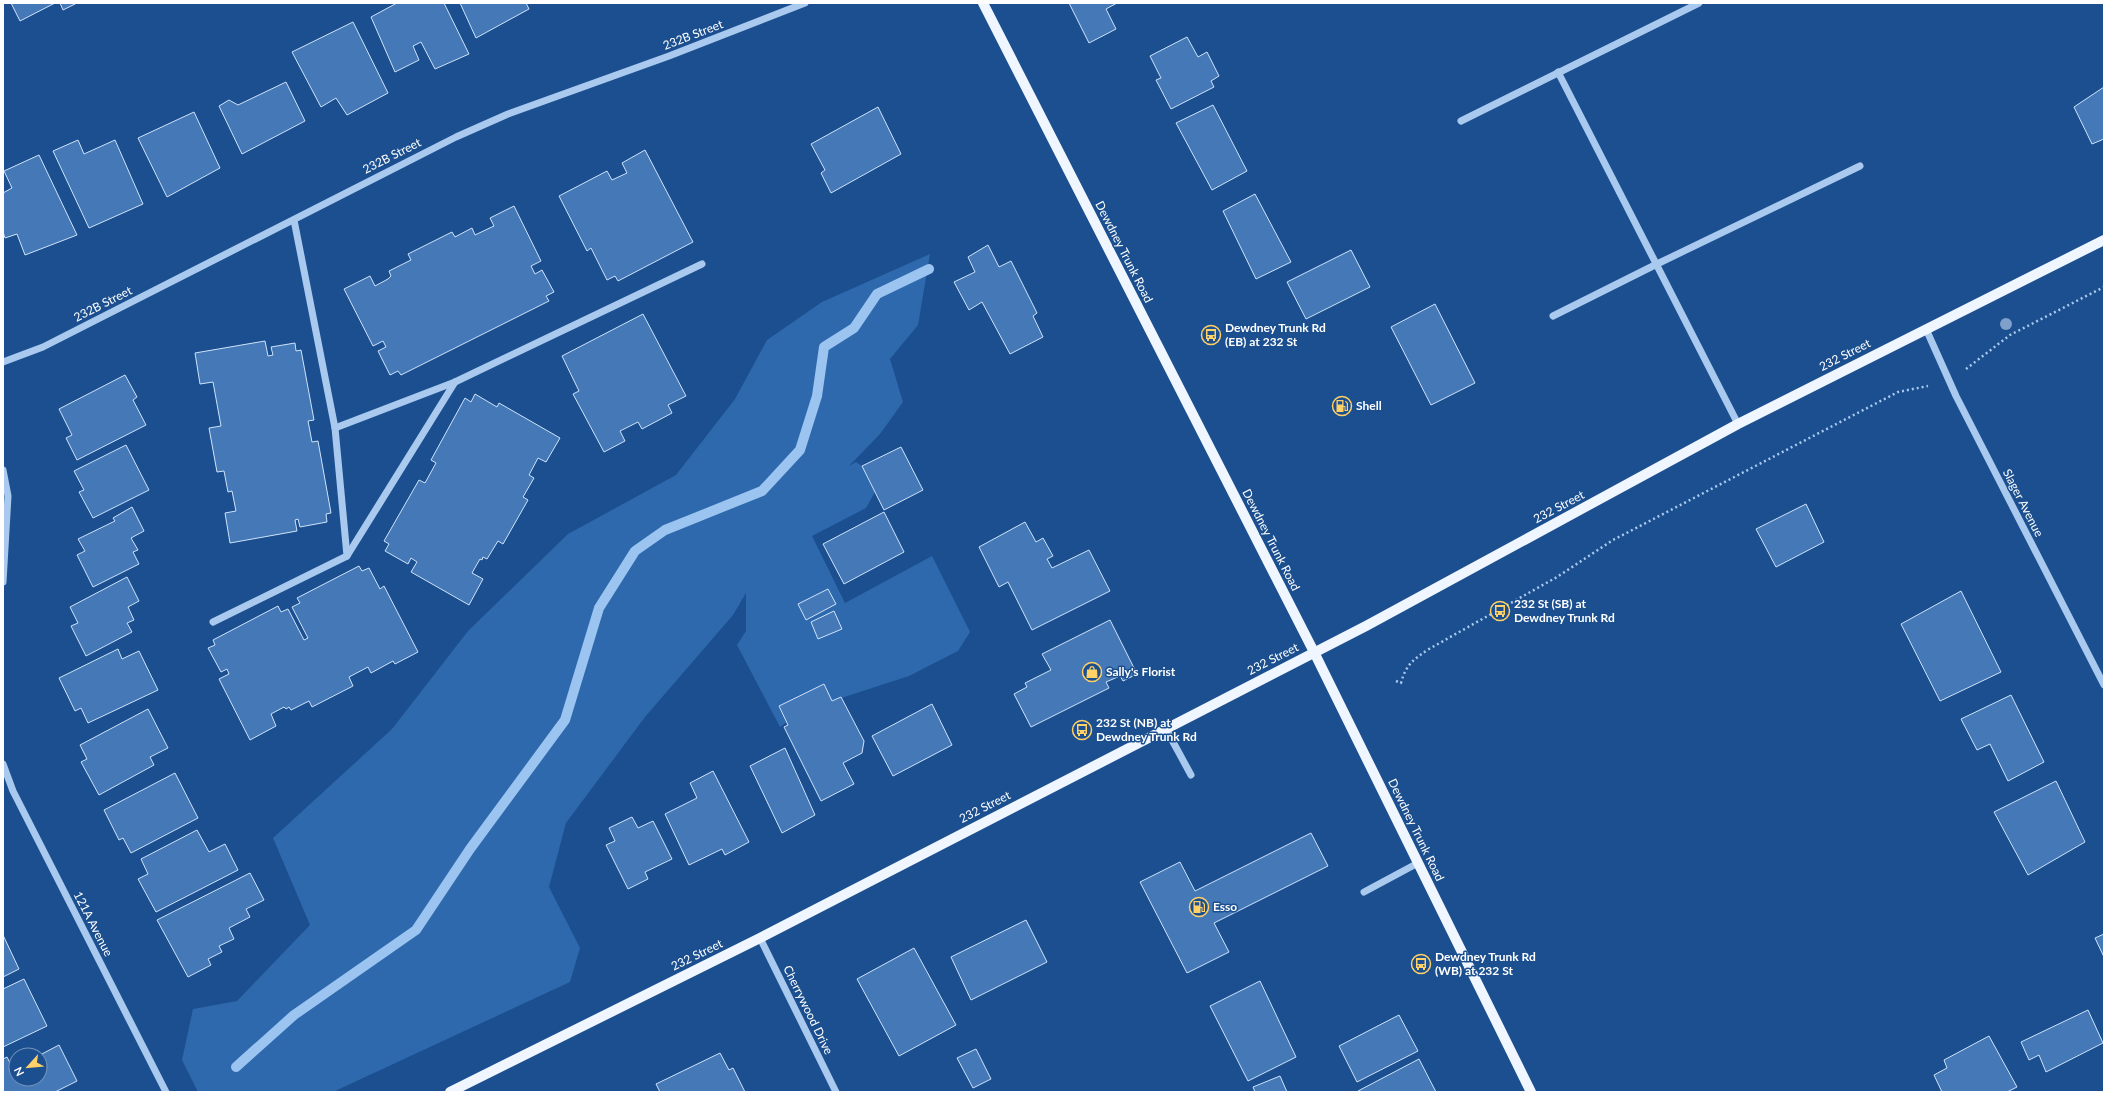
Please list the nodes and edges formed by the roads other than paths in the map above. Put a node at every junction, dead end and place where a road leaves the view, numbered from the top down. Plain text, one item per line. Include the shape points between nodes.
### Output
1 (805, 3) edge
2 (983, 3) edge
3 (1699, 3) edge
4 (1558, 72) junction
5 (1461, 122) dead end
6 (1860, 166) dead end
7 (294, 220) junction
8 (2104, 240) edge
9 (702, 264) dead end
10 (1657, 264) junction
11 (1553, 316) dead end
12 (1926, 329) junction
13 (3, 362) edge
14 (455, 382) junction
15 (1738, 424) junction
16 (335, 428) junction
17 (3, 470) edge
18 (347, 556) junction
19 (3, 582) edge
20 (212, 622) dead end
21 (1314, 652) junction
22 (2104, 686) edge
23 (1166, 728) junction
24 (3, 764) edge
25 (1191, 775) dead end
26 (1418, 863) junction
27 (1364, 892) dead end
28 (760, 938) junction
29 (166, 1092) edge
30 (450, 1092) edge
31 (836, 1092) edge
32 (1531, 1092) edge

1 - 7 street, 232B Street via 669,56 508,114 413,157
2 - 21 main road, Dewdney Trunk Road
3 - 4 street
4 - 5 street
4 - 10 street
6 - 10 street
7 - 13 street, 232B Street via 43,347
7 - 16 street
8 - 12 main road, 232 Street
9 - 14 street
10 - 11 street
10 - 15 street
12 - 15 main road, 232 Street
12 - 22 street, Slager Avenue via 1956,396
14 - 16 street
14 - 18 street
15 - 21 main road, 232 Street
16 - 18 street
17 - 19 street via 8,496
18 - 20 street
21 - 23 main road, 232 Street
21 - 26 main road, Dewdney Trunk Road
23 - 25 street
23 - 28 main road, 232 Street
24 - 29 street, 121A Avenue via 13,791
26 - 27 street
26 - 32 main road, Dewdney Trunk Road
28 - 30 main road, 232 Street
28 - 31 street, Cherrywood Drive

